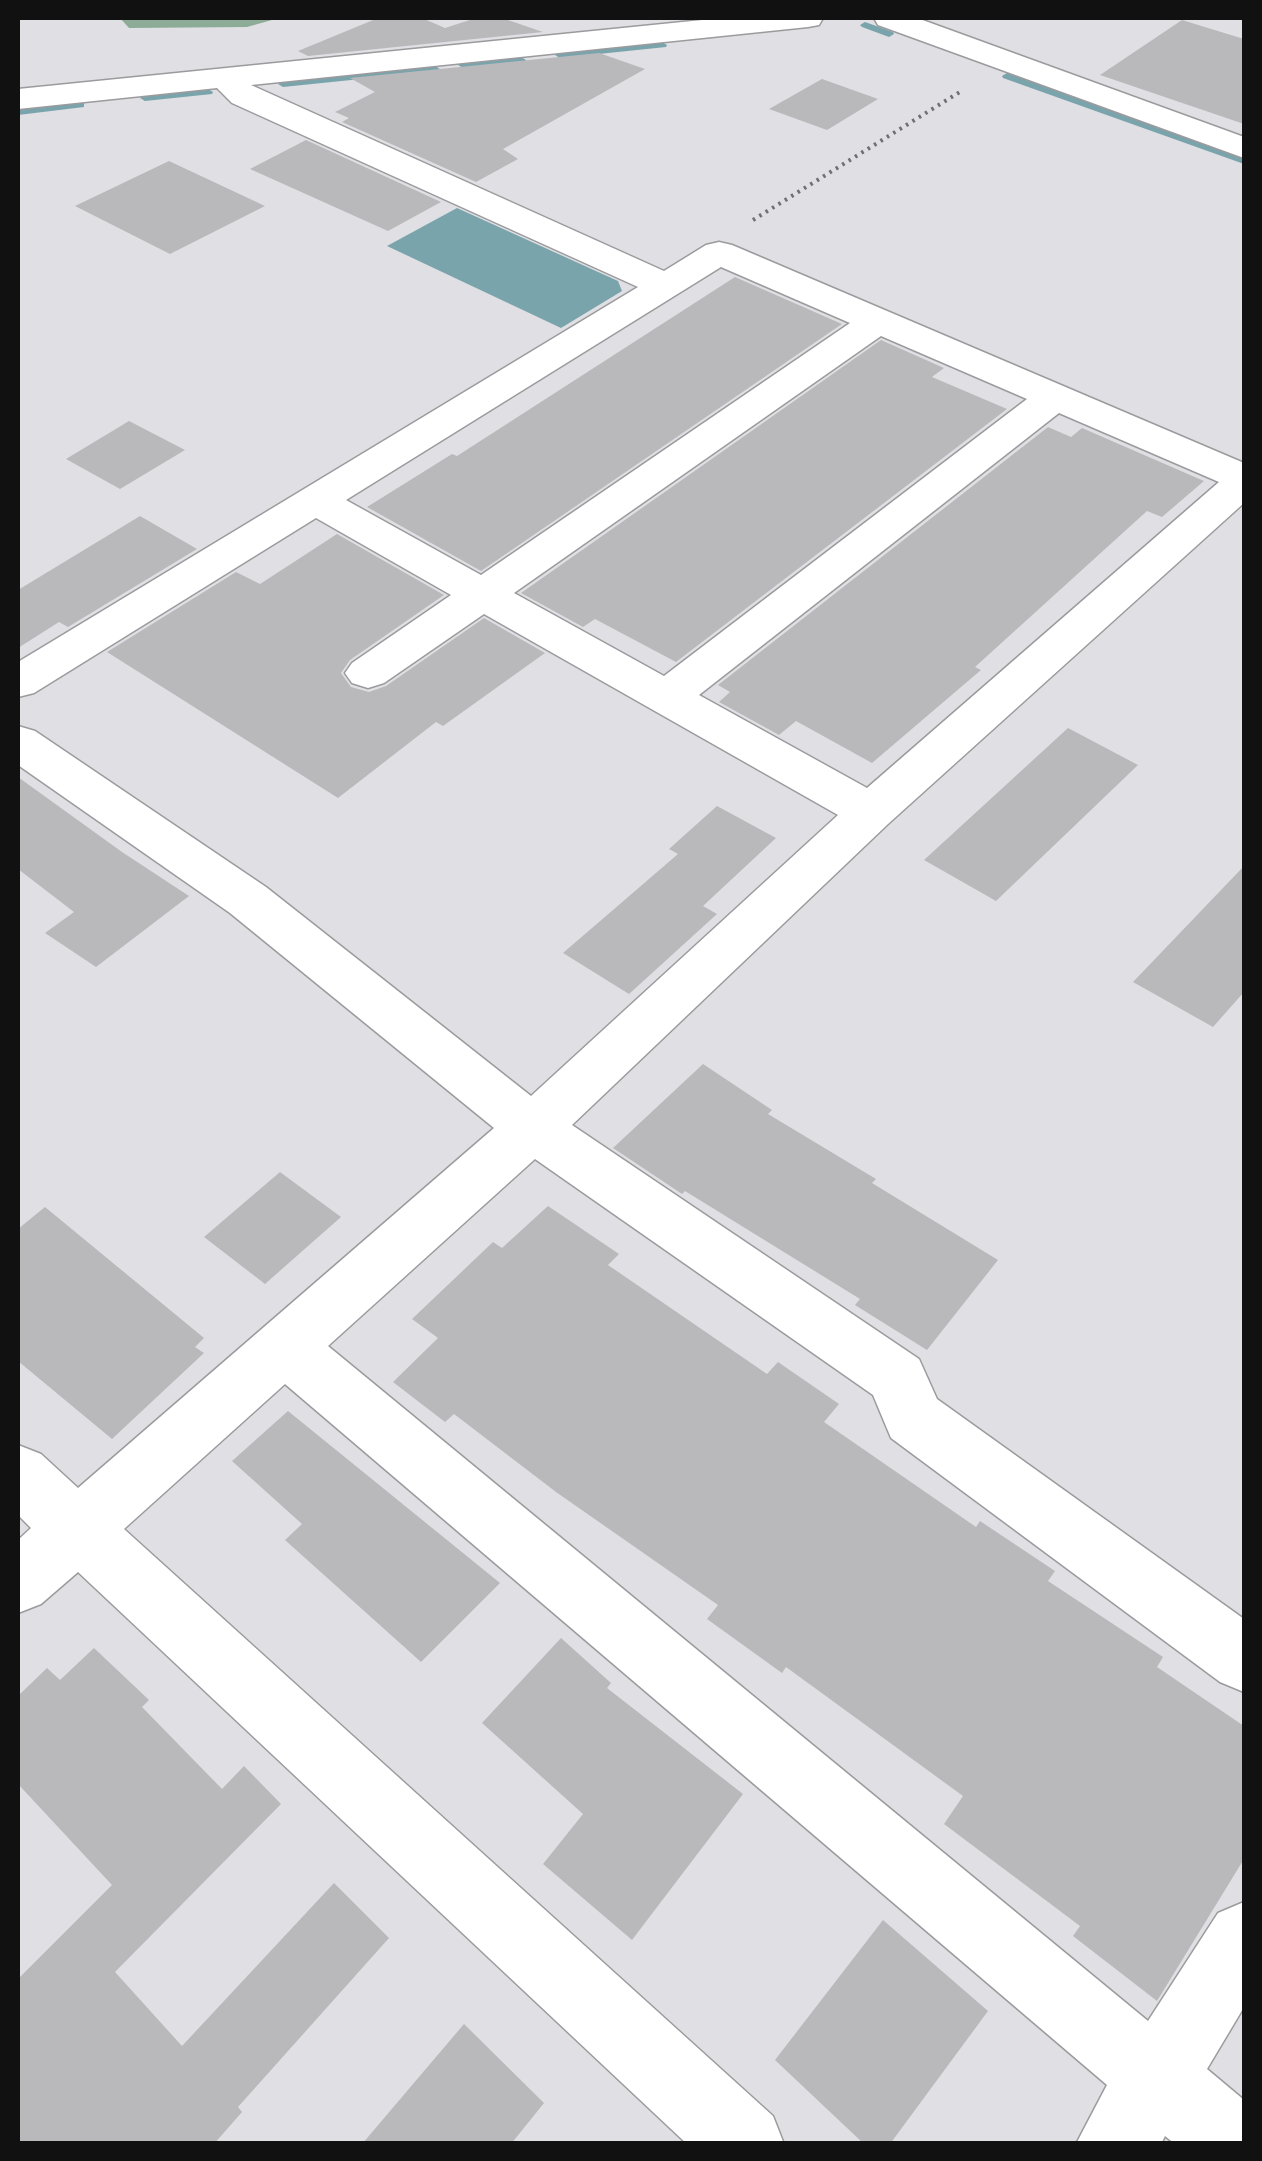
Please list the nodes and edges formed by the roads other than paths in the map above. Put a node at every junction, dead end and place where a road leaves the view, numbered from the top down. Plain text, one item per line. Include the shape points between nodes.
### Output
1 (631, 18) edge
2 (808, 18) edge
3 (889, 18) edge
4 (664, 32) junction
5 (223, 78) junction
6 (18, 99) edge
7 (1244, 148) edge
8 (666, 286) junction
9 (878, 320) junction
10 (1055, 396) junction
11 (1244, 480) edge
12 (315, 500) junction
13 (484, 595) junction
14 (368, 673) dead end
15 (18, 682) edge
16 (666, 697) junction
17 (18, 742) edge
18 (871, 812) junction
19 (533, 1128) junction
20 (285, 1346) junction
21 (18, 1474) edge
22 (77, 1530) junction
23 (18, 1582) edge
24 (1244, 1659) edge
25 (1244, 1938) edge
26 (1156, 2079) junction
27 (744, 2144) edge
28 (1115, 2144) edge
29 (1236, 2144) edge

1 - 4 street
2 - 4 street
3 - 7 street
4 - 5 street
5 - 6 street
5 - 8 street via 244,96
8 - 9 street via 719,252
8 - 12 street
9 - 10 street
9 - 13 street
10 - 11 street
10 - 16 street
11 - 18 street
12 - 13 street
12 - 15 street
13 - 14 street
13 - 16 street
16 - 18 street
17 - 19 street via 248,900
18 - 19 street
19 - 20 street
19 - 24 street via 897,1378 913,1418
20 - 22 street
20 - 26 street
21 - 22 street
22 - 23 street
22 - 27 street
25 - 26 street
26 - 28 street
26 - 29 street

